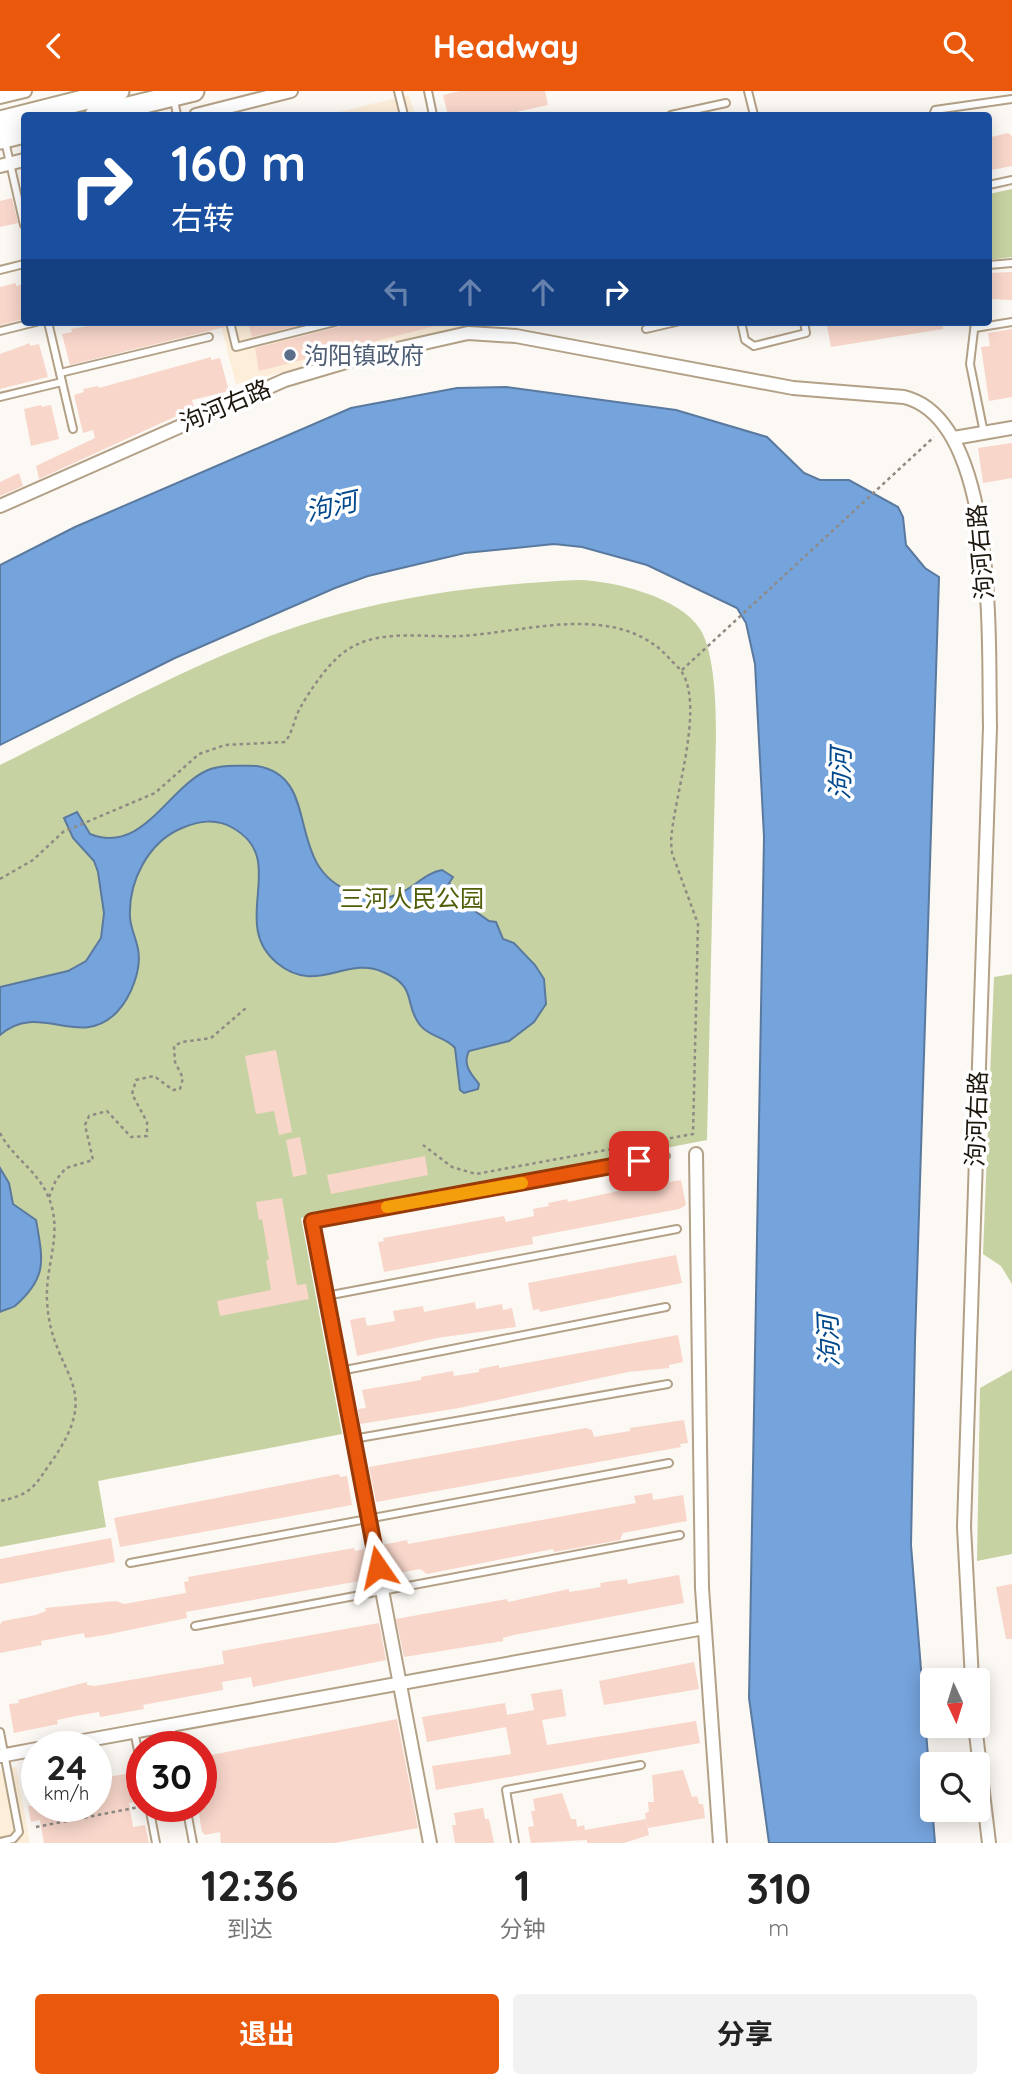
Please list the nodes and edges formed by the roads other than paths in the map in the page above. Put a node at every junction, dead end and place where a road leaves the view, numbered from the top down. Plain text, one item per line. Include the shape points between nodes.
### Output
1 (24, 91) edge
2 (118, 91) edge
3 (194, 91) edge
4 (291, 91) edge
5 (398, 91) edge
6 (428, 91) edge
7 (748, 91) edge
8 (173, 96) junction
9 (0, 97) edge
10 (1012, 99) edge
11 (726, 103) dead end
12 (60, 112) edge
13 (107, 112) edge
14 (176, 112) edge
15 (207, 112) edge
16 (403, 112) edge
17 (432, 112) edge
18 (685, 112) edge
19 (753, 112) edge
20 (934, 112) edge
21 (21, 126) edge
22 (1, 133) edge
23 (21, 133) edge
24 (5, 165) edge
25 (1012, 180) edge
26 (992, 184) edge
27 (21, 216) edge
28 (1012, 263) edge
29 (21, 265) edge
30 (992, 265) edge
31 (0, 270) edge
32 (1012, 322) edge
33 (992, 324) edge
34 (21, 326) edge
35 (49, 326) edge
36 (231, 326) edge
37 (319, 326) edge
38 (659, 326) edge
39 (742, 326) edge
40 (805, 326) edge
41 (975, 326) edge
42 (646, 329) dead end
43 (0, 331) edge
44 (209, 338) dead end
45 (60, 373) junction
46 (62, 382) junction
47 (0, 397) edge
48 (1012, 428) edge
49 (73, 429) dead end
50 (984, 433) junction
51 (954, 438) junction
52 (0, 506) edge
53 (696, 1154) dead end
54 (666, 1156) dead end
55 (312, 1221) joint
56 (677, 1229) dead end
57 (326, 1296) junction
58 (666, 1307) dead end
59 (340, 1371) junction
60 (668, 1384) dead end
61 (353, 1439) junction
62 (669, 1463) dead end
63 (369, 1518) junction
64 (680, 1535) dead end
65 (130, 1563) dead end
66 (382, 1591) junction
67 (195, 1626) dead end
68 (704, 1627) junction
69 (971, 1668) edge
70 (400, 1682) junction
71 (171, 1724) junction
72 (134, 1731) edge
73 (172, 1731) edge
74 (0, 1732) edge
75 (977, 1738) edge
76 (21, 1752) edge
77 (2, 1755) edge
78 (641, 1765) dead end
79 (152, 1822) edge
80 (189, 1822) edge
81 (0, 1842) edge
82 (156, 1843) edge
83 (193, 1843) edge
84 (430, 1843) edge
85 (515, 1843) edge
86 (720, 1843) edge
87 (989, 1843) edge

1 - 9 street
2 - 12 highway
3 - 8 highway
4 - 15 street
5 - 16 lane
6 - 17 lane
7 - 19 lane
8 - 13 highway
8 - 14 lane
10 - 20 lane
11 - 18 lane
21 - 22 highway
22 - 23 highway
22 - 24 lane
24 - 27 lane
25 - 26 lane
28 - 30 lane
29 - 31 lane
32 - 33 lane
34 - 43 lane
35 - 45 lane
36 - 37 lane via 236,347
38 - 42 lane
39 - 40 lane via 745,340 754,346 806,333
41 - 50 lane via 970,364
44 - 45 lane
45 - 46 lane
46 - 47 lane
46 - 49 lane
48 - 50 street
50 - 51 street
51 - 52 street, 泃河右路 via 929,406 904,397 793,388 516,336 468,333 285,380
51 - 69 street, 泃河右路 via 975,491 979,520 990,727 964,1527
53 - 68 street
54 - 55 lane
55 - 57 street
56 - 57 lane
57 - 59 street
58 - 59 lane
59 - 61 street
60 - 61 lane
61 - 63 street
62 - 63 lane
63 - 65 lane
63 - 66 street
64 - 66 lane
66 - 67 lane
66 - 70 street
68 - 70 street
68 - 86 street
70 - 71 street
70 - 84 street
71 - 72 street
71 - 73 lane
74 - 77 lane
75 - 87 street
76 - 77 street
77 - 81 lane via 19,1832
78 - 85 lane via 506,1790
79 - 82 lane
80 - 83 lane

